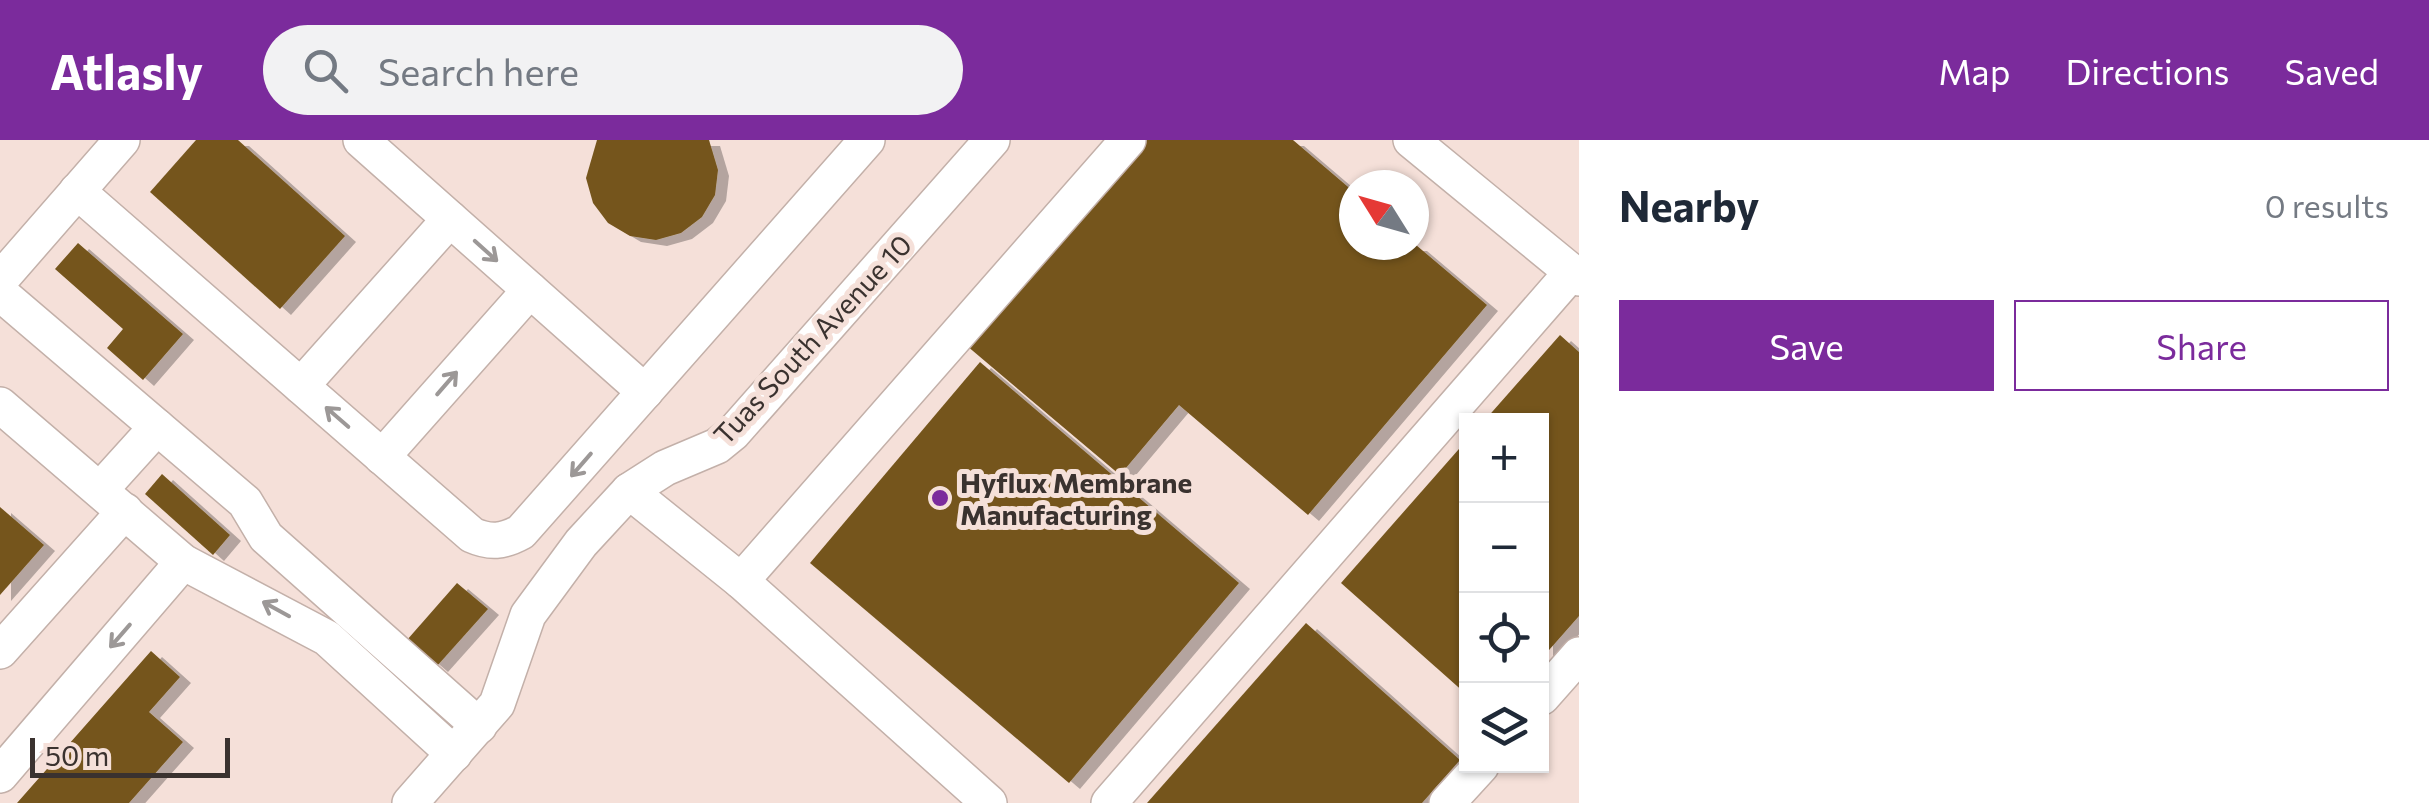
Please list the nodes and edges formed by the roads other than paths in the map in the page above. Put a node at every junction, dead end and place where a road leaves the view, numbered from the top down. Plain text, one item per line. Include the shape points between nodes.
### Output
1 (122, 140) edge
2 (361, 140) edge
3 (867, 140) edge
4 (992, 140) edge
5 (1128, 140) edge
6 (1410, 140) edge
7 (78, 191) junction
8 (450, 219) junction
9 (1576, 275) edge
10 (0, 280) edge
11 (530, 290) junction
12 (0, 294) edge
13 (302, 386) junction
14 (645, 392) junction
15 (0, 405) edge
16 (157, 427) junction
17 (382, 456) junction
18 (629, 491) junction
19 (112, 501) junction
20 (266, 537) junction
21 (183, 562) junction
22 (741, 580) junction
23 (224, 581) junction
24 (0, 651) edge
25 (1579, 655) edge
26 (1549, 689) edge
27 (479, 726) junction
28 (454, 754) junction
29 (1475, 773) edge
30 (0, 775) edge
31 (410, 803) edge
32 (989, 803) edge
33 (1109, 803) edge
34 (1447, 803) edge

1 - 7 street
2 - 8 street
3 - 14 street
4 - 18 street, Tuas South Avenue 10 via 725,441
5 - 22 street
6 - 9 street
7 - 10 street
7 - 13 street
8 -> 11 street
8 - 13 street
9 - 33 street
11 - 14 street
17 -> 11 street
12 - 16 street
17 -> 13 street
14 -> 17 street via 521,532 506,540 472,535
15 - 19 street
16 - 19 street
16 - 20 street via 244,502
18 - 22 street
18 - 27 street, Tuas South Avenue 10 via 528,615 509,678
19 - 21 street
19 - 24 street
20 - 23 street
20 - 27 street
21 - 23 street
21 -> 30 street
22 - 32 street
28 -> 23 street via 328,638
25 - 26 street
27 - 28 street, Tuas South Avenue 10
28 - 31 street, Tuas South Avenue 10
29 - 34 street

